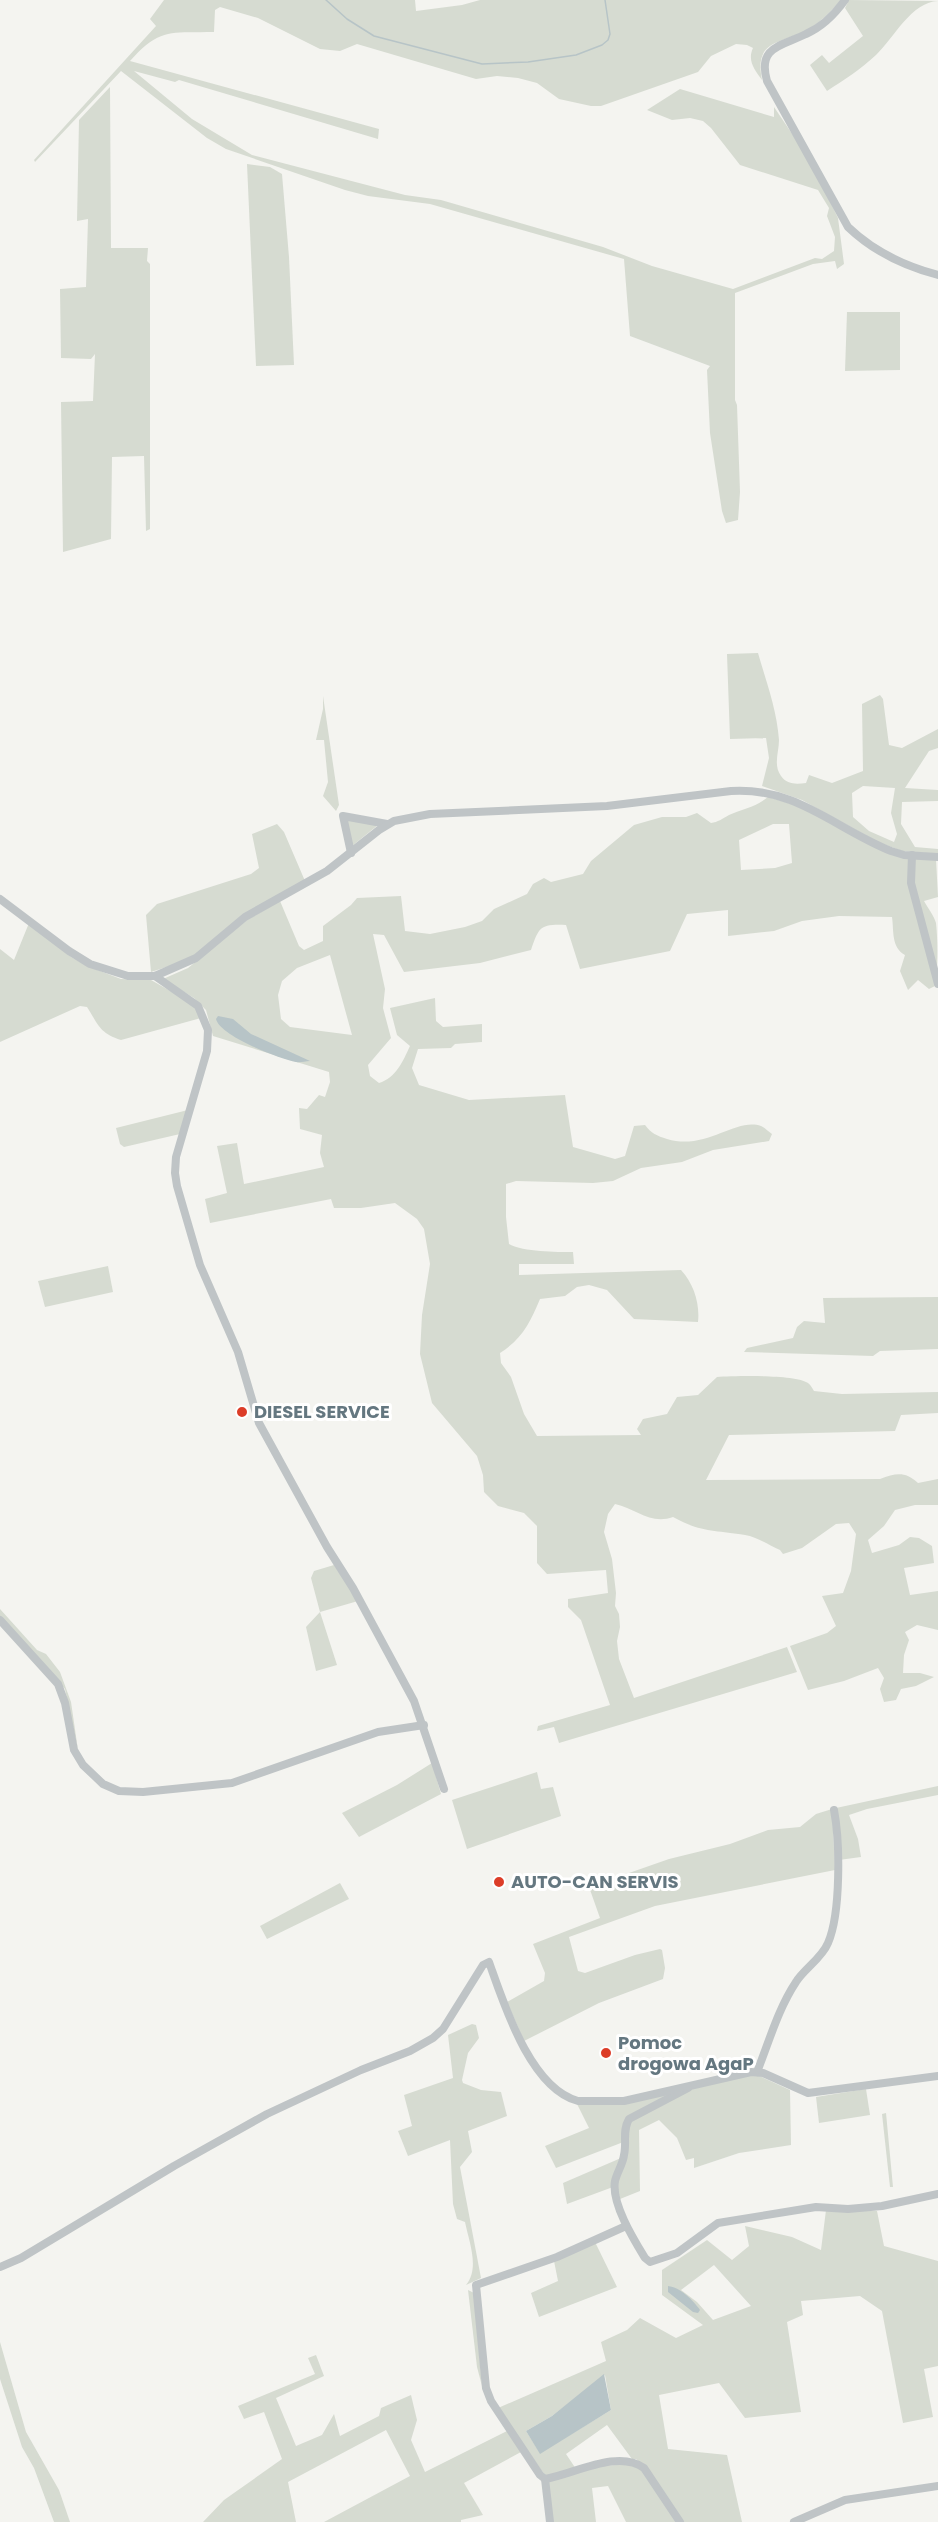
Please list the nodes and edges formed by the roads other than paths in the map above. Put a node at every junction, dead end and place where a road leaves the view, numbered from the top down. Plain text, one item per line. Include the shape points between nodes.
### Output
1 (845, 0) edge
2 (938, 275) edge
3 (387, 824) junction
4 (351, 853) junction
5 (912, 855) junction
6 (938, 857) edge
7 (0, 899) edge
8 (155, 976) junction
9 (938, 984) edge
10 (0, 1620) edge
11 (424, 1725) junction
12 (444, 1789) dead end
13 (834, 1810) dead end
14 (757, 2072) junction
15 (938, 2076) edge
16 (695, 2083) junction
17 (938, 2194) edge
18 (626, 2226) junction
19 (0, 2267) edge
20 (545, 2479) junction
21 (938, 2486) edge
22 (550, 2522) edge
23 (680, 2522) edge
24 (794, 2522) edge

1 - 2 street via 817,28 773,48 766,61 767,81 848,227 876,249 910,267
3 - 4 street
3 - 4 street via 344,816
3 - 5 street via 429,814 591,807 755,791 787,798 881,847
4 - 8 street via 314,879 245,917 196,958
5 - 6 street
5 - 9 street via 911,883
7 - 8 street via 90,964 128,976
8 - 11 street via 198,1006 209,1035 174,1173 200,1265 238,1352 259,1423 381,1637
10 - 11 street via 58,1684 74,1750 83,1765 104,1784 119,1791 232,1784 378,1732
11 - 12 street
13 - 14 street via 837,1884 828,1945 796,1981
14 - 15 street via 808,2093
14 - 16 street
16 - 18 street via 629,2119 624,2128 624,2159 615,2184
16 - 19 street via 614,2102 578,2101 564,2095 538,2070 525,2049 489,1962 483,1965 433,2038 267,2114
17 - 18 street via 882,2206 816,2207 718,2223 677,2253 650,2262
18 - 20 street via 558,2257 476,2285 486,2388 491,2402
20 - 22 street
20 - 23 street via 599,2463 636,2462 650,2476
21 - 24 street via 845,2500

